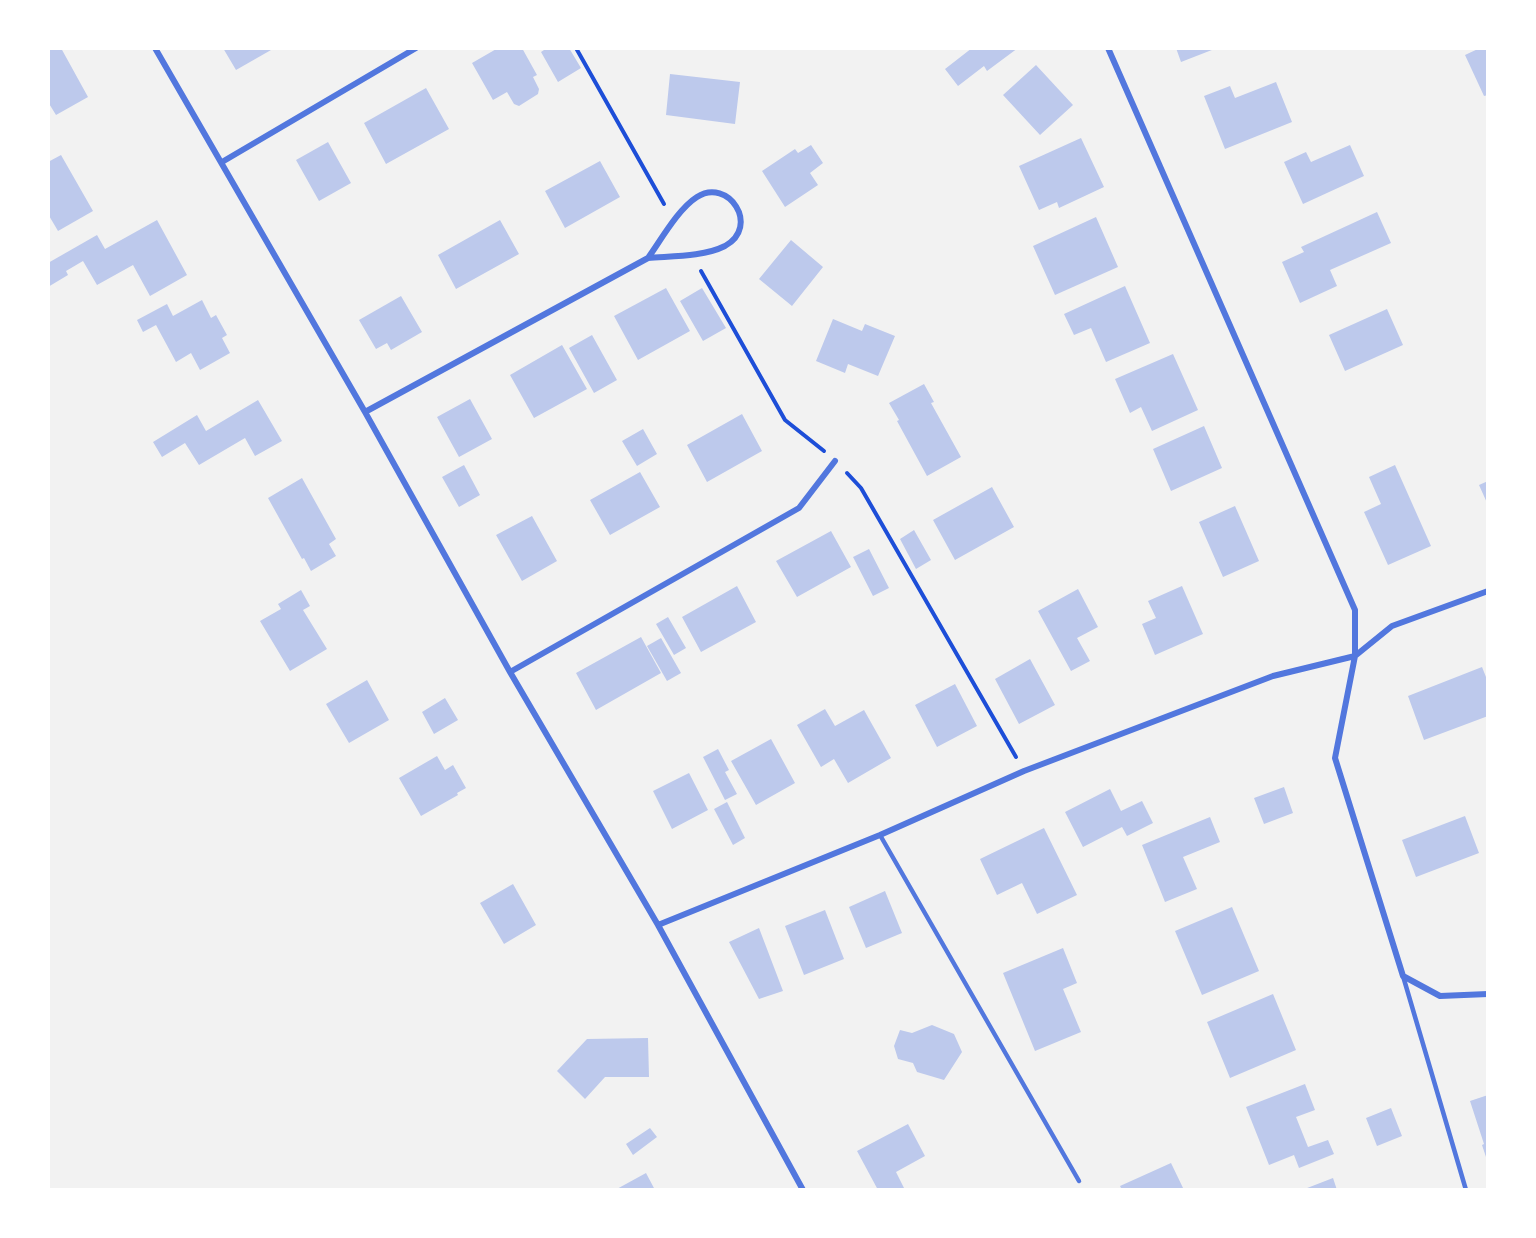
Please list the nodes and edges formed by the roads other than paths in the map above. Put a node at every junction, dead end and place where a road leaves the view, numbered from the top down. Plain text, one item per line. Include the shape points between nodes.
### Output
1 (155, 48) edge
2 (416, 48) edge
3 (1108, 48) edge
4 (222, 162) junction
5 (648, 258) junction
6 (364, 412) junction
7 (835, 461) road end
8 (1488, 591) edge
9 (1355, 656) junction
10 (510, 672) junction
11 (880, 835) junction
12 (658, 925) junction
13 (1403, 976) junction
14 (1488, 994) edge
15 (1079, 1181) dead end
16 (803, 1190) edge
17 (1466, 1190) edge

1 - 4 street
2 - 4 street
3 - 9 street via 1355,610
4 - 6 street
5 - 5 street via 723,247 736,235 742,220 740,211 732,201 718,194 697,197 682,210
5 - 6 street
6 - 10 street
7 - 10 street via 799,508
8 - 9 street via 1392,626
9 - 11 street via 1273,676 1023,771
9 - 13 street via 1335,758
10 - 12 street
11 - 12 street
11 - 15 lane
12 - 16 street
13 - 14 street via 1440,996
13 - 17 lane

